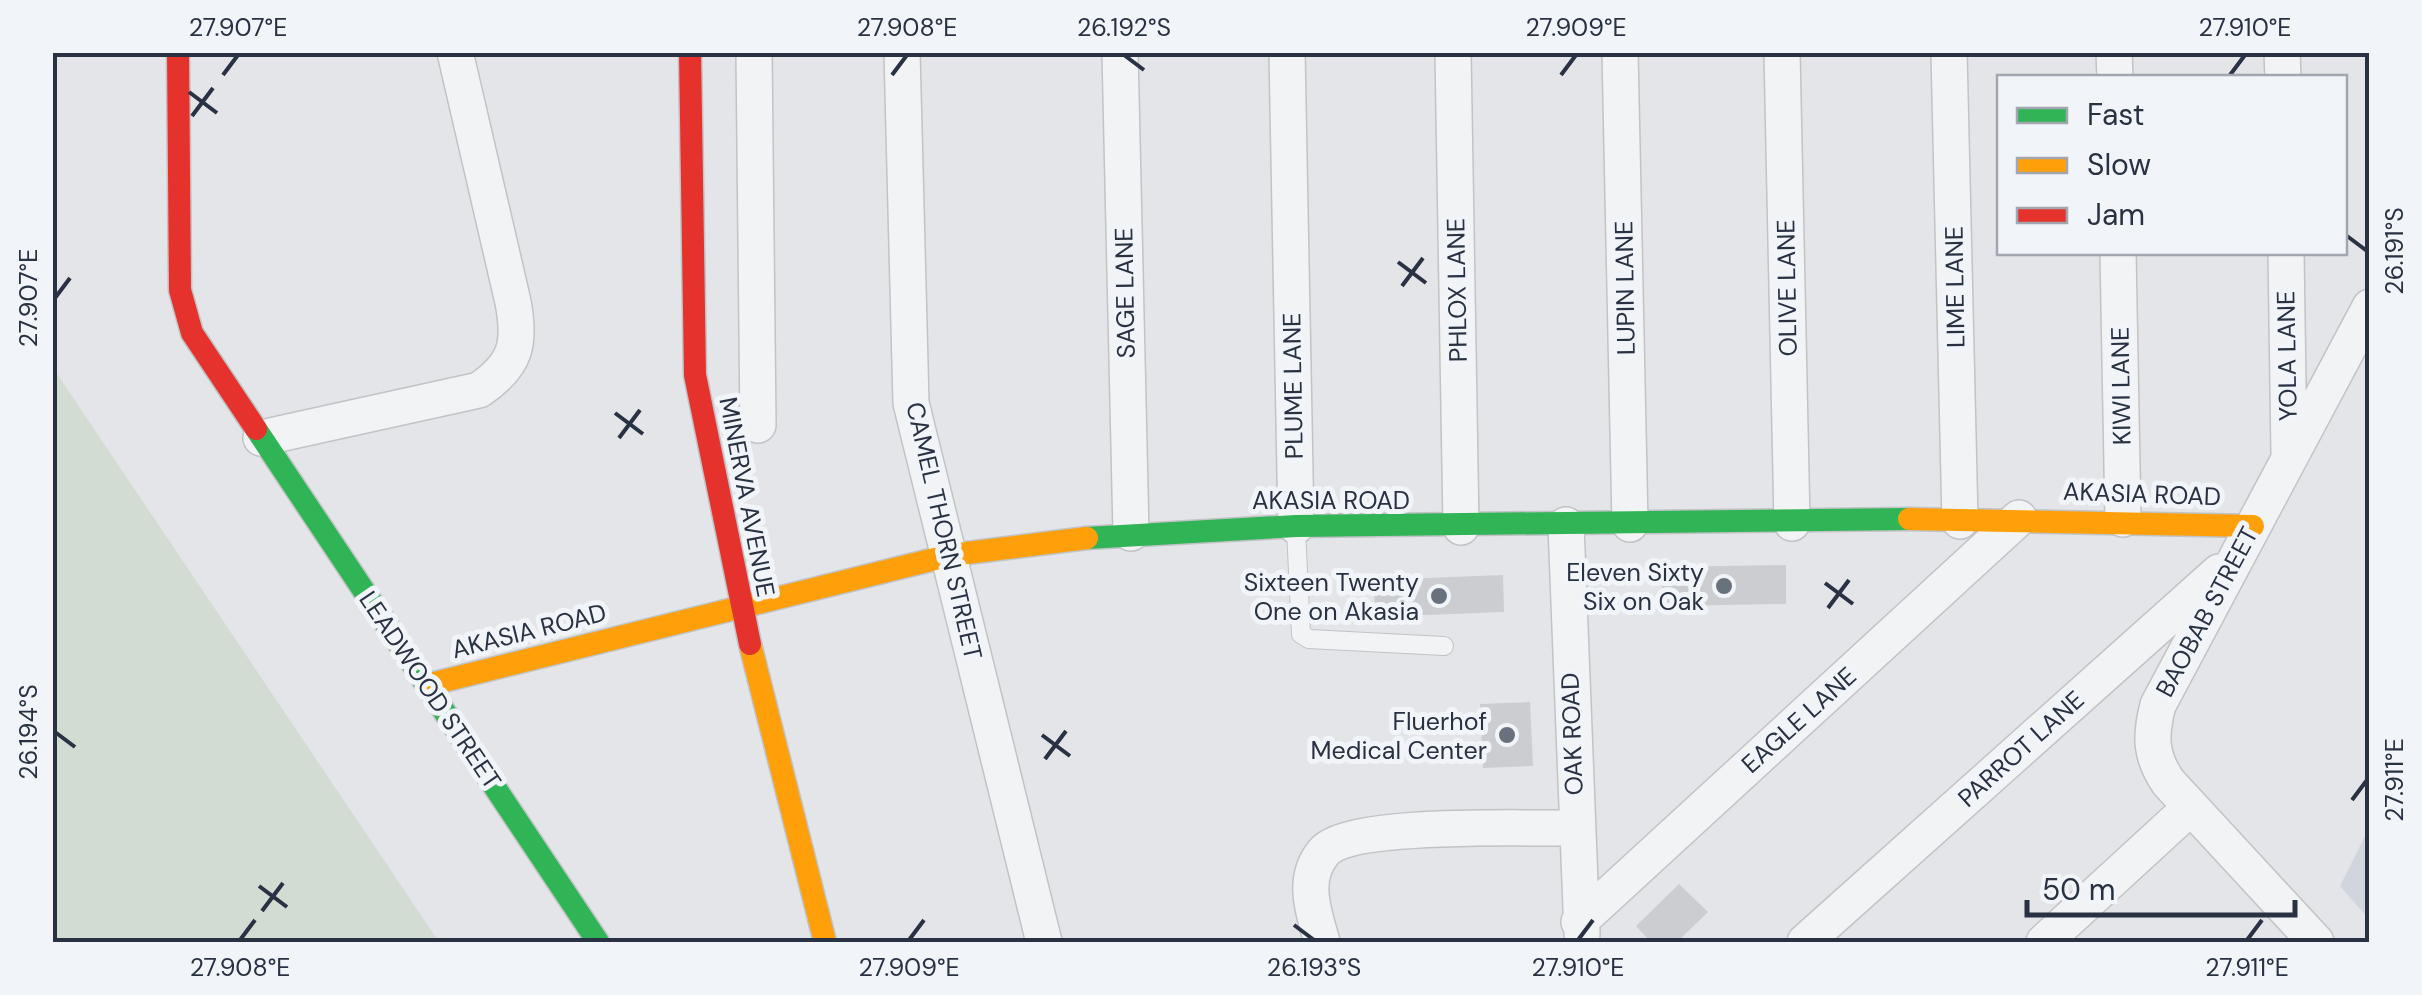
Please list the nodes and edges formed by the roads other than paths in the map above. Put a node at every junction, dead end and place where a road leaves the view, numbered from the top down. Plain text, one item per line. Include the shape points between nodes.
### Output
1 (178, 52) edge
2 (454, 52) edge
3 (690, 52) edge
4 (754, 52) edge
5 (902, 52) edge
6 (1120, 52) edge
7 (1287, 52) edge
8 (1453, 52) edge
9 (1620, 52) edge
10 (1782, 52) edge
11 (1949, 52) edge
12 (2118, 255) edge
13 (2286, 255) edge
14 (2370, 306) edge
15 (758, 425) dead end
16 (262, 438) junction
17 (2289, 459) junction
18 (2020, 518) junction
19 (2124, 519) junction
20 (1960, 522) junction
21 (1792, 523) junction
22 (1630, 524) junction
23 (1296, 526) junction
24 (1566, 526) junction
25 (1461, 527) junction
26 (1130, 533) junction
27 (2246, 540) junction
28 (950, 555) junction
29 (740, 606) junction
30 (1444, 646) dead end
31 (428, 685) junction
32 (2191, 807) junction
33 (1575, 828) junction
34 (1581, 932) edge
35 (2304, 938) edge
36 (598, 942) edge
37 (825, 942) edge
38 (1044, 942) edge
39 (1322, 942) edge
40 (1805, 942) edge
41 (2044, 942) edge

1 - 16 street, LEADWOOD STREET via 183,311 205,356
2 - 16 street via 513,302 516,353 479,390
3 - 29 street, MINERVA AVENUE via 695,375
4 - 15 street
5 - 28 street, CAMEL THORN STREET via 911,403
6 - 26 street, SAGE LANE
7 - 23 street, PLUME LANE
8 - 25 street, PHLOX LANE
9 - 22 street, LUPIN LANE
10 - 21 street, OLIVE LANE
11 - 20 street, LIME LANE
12 - 19 street, KIWI LANE
13 - 17 street, YOLA LANE
14 - 17 street, BAOBAB STREET
16 - 31 street, LEADWOOD STREET
17 - 27 street, BAOBAB STREET
18 - 19 street, AKASIA ROAD
18 - 20 street, AKASIA ROAD
18 - 34 street, EAGLE LANE
19 - 27 street, AKASIA ROAD
20 - 21 street, AKASIA ROAD
21 - 22 street, AKASIA ROAD
22 - 24 street, AKASIA ROAD
23 - 25 street, AKASIA ROAD
23 - 26 street, AKASIA ROAD
23 - 30 lane, PLUME LANE via 1301,634
24 - 25 street, AKASIA ROAD
24 - 33 street, OAK ROAD
26 - 28 street, AKASIA ROAD
27 - 32 street, BAOBAB STREET via 2152,728 2156,764
27 - 40 street, PARROT LANE
28 - 29 street, AKASIA ROAD
28 - 38 street, CAMEL THORN STREET
29 - 31 street, AKASIA ROAD
29 - 37 street, MINERVA AVENUE
31 - 36 street, LEADWOOD STREET
32 - 35 street, BAOBAB STREET
32 - 41 street
33 - 34 street, OAK ROAD
33 - 39 street via 1389,832 1336,842 1315,866 1310,884

